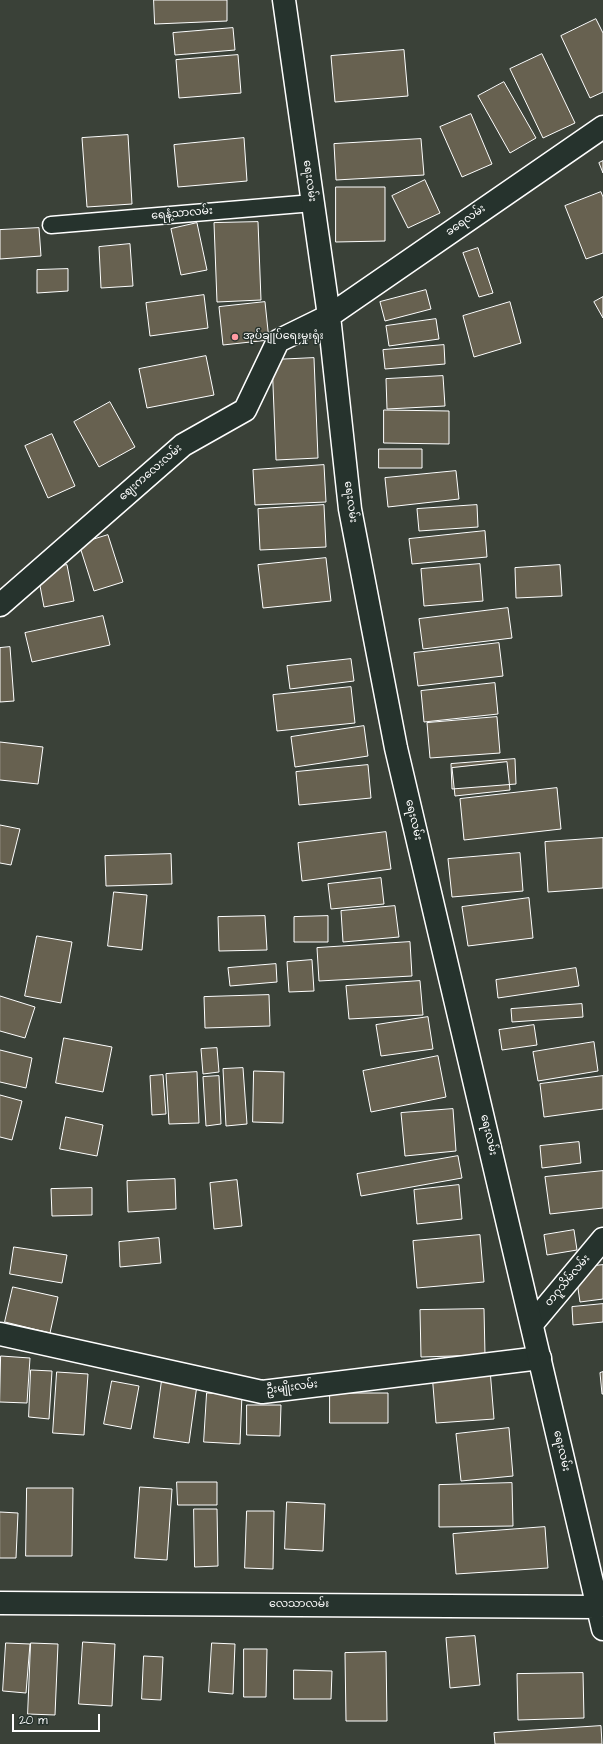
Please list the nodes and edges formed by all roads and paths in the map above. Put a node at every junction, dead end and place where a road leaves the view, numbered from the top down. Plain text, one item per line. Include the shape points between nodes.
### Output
1 (284, 0) edge
2 (603, 127) edge
3 (312, 203) junction
4 (51, 225) dead end
5 (329, 316) junction
6 (0, 605) edge
7 (603, 1239) edge
8 (532, 1324) junction
9 (0, 1334) edge
10 (540, 1358) junction
11 (0, 1602) edge
12 (600, 1607) edge
13 (603, 1629) edge

1 - 3 street, ရေးလမ်း
2 - 5 street, ခရေလမ်း
3 - 4 lane, ရေနံ့သာလမ်း
3 - 5 street, ရေးလမ်း
5 - 6 street, ဈေးကလေးလမ်း via 278,341 245,410 183,445
5 - 8 street, ရေးလမ်း via 350,509 396,748
7 - 8 street, တဂူသိမ်လမ်း
8 - 10 street, ရေးလမ်း
9 - 10 street, ဦးမျိုးလမ်း via 262,1392
10 - 12 street, ရေးလမ်း
11 - 12 street, လေသာလမ်း
12 - 13 street, ရေးလမ်း

